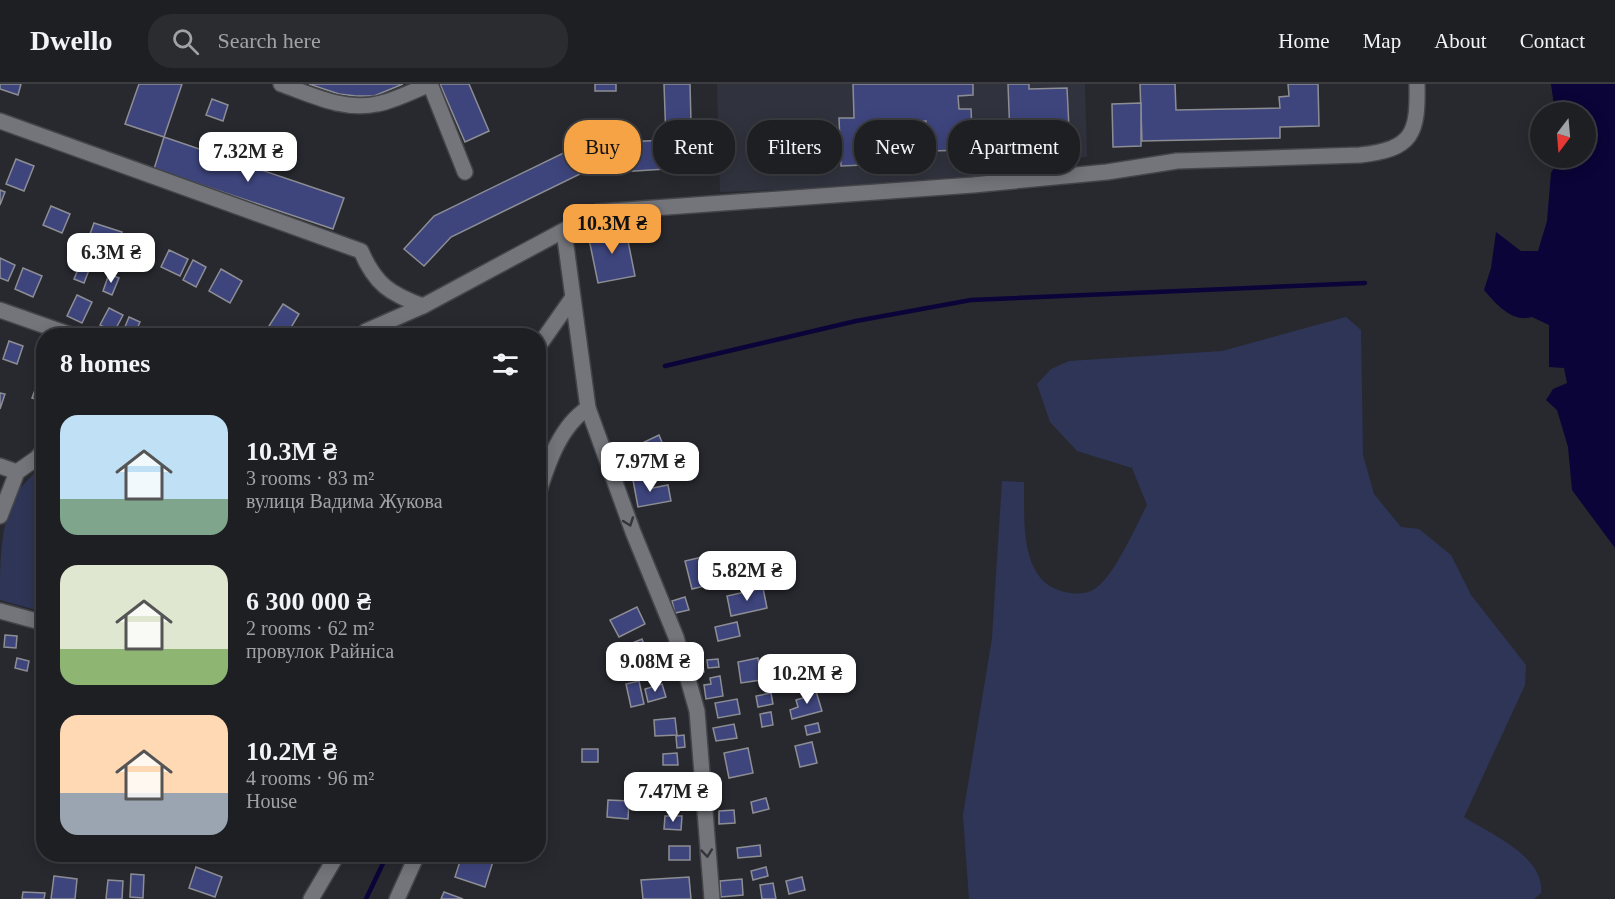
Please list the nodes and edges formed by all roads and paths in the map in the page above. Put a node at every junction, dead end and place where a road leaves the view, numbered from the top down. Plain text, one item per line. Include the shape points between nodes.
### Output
1 (281, 84) edge
2 (1417, 84) edge
3 (0, 121) edge
4 (465, 172) dead end
5 (564, 231) junction
6 (571, 300) junction
7 (423, 306) junction
8 (0, 310) edge
9 (50, 328) edge
10 (373, 328) edge
11 (546, 336) edge
12 (588, 408) junction
13 (36, 459) edge
14 (0, 466) edge
15 (546, 470) edge
16 (17, 472) junction
17 (0, 516) edge
18 (0, 611) edge
19 (36, 621) edge
20 (333, 862) edge
21 (414, 862) edge
22 (311, 899) edge
23 (397, 899) edge
24 (712, 899) edge

1 - 4 street via 356,107 378,104 430,84
2 - 5 street via 1414,129 1409,139 1388,152 1177,161 973,185 598,212
3 - 7 street via 361,251 379,282 402,298
5 - 6 street
5 - 7 street
6 - 11 street
6 - 12 street
7 - 10 street
8 - 9 street
12 - 15 street via 574,417
12 -> 24 street via 675,637 697,711
13 - 16 street
14 - 16 street
16 - 17 street
18 - 19 street
20 - 22 street
21 - 23 street

